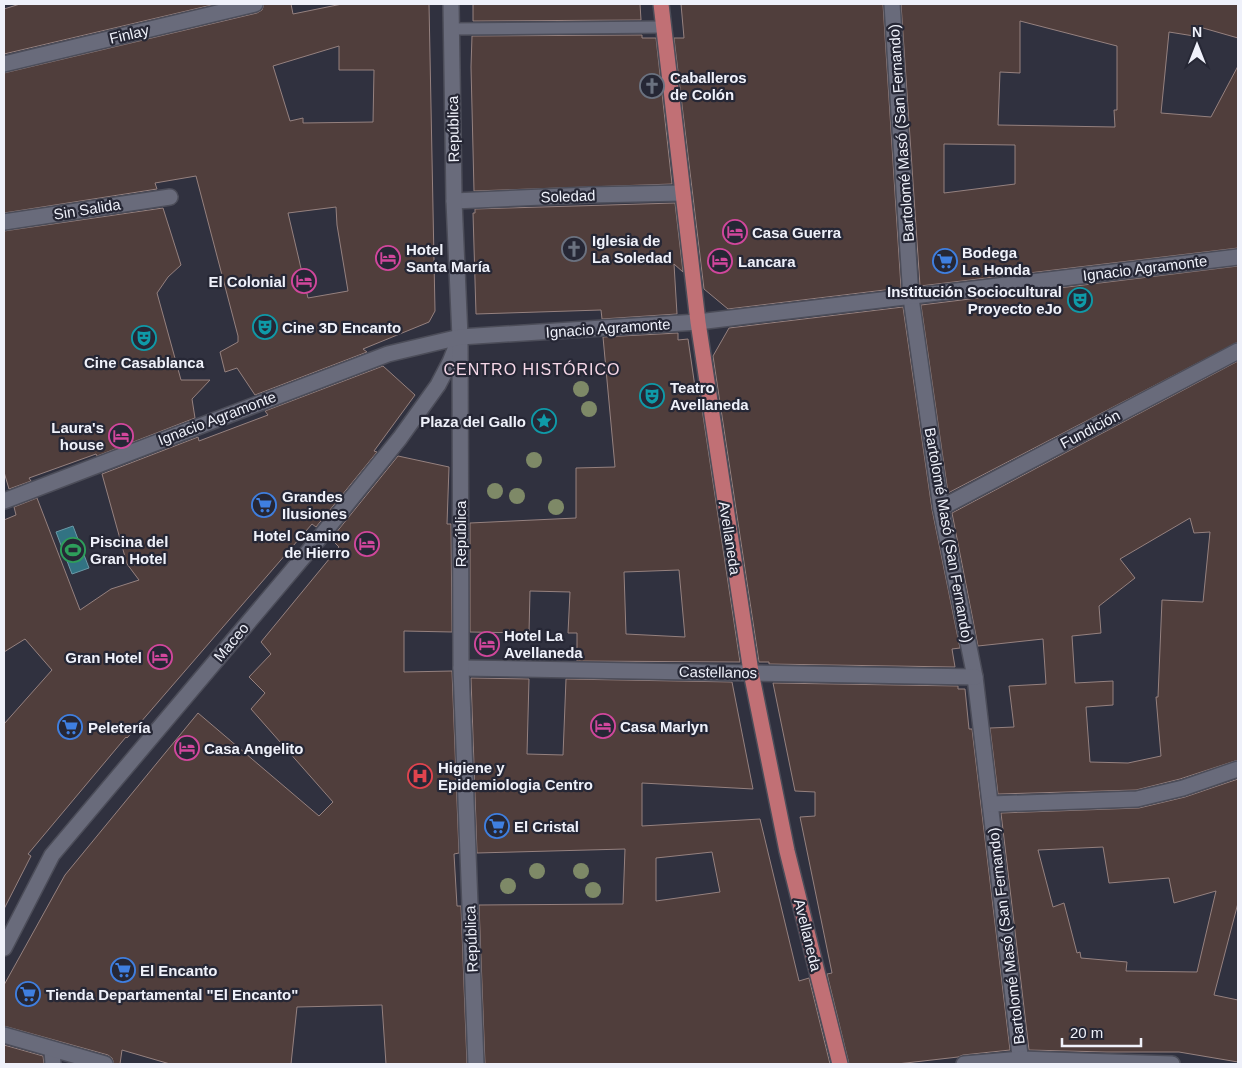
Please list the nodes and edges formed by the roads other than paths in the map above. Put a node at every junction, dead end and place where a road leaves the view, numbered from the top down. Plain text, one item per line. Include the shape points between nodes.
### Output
1 (255, 4) edge
2 (451, 4) edge
3 (661, 4) edge
4 (892, 4) edge
5 (664, 27) junction
6 (451, 28) junction
7 (4, 64) edge
8 (683, 193) junction
9 (170, 197) dead end
10 (454, 201) junction
11 (4, 222) edge
12 (1238, 257) edge
13 (911, 298) junction
14 (698, 322) junction
15 (460, 337) junction
16 (1238, 351) edge
17 (4, 500) edge
18 (941, 508) junction
19 (461, 668) junction
20 (751, 672) junction
21 (974, 677) junction
22 (1238, 769) edge
23 (991, 804) junction
24 (4, 948) edge
25 (4, 1035) edge
26 (52, 1057) edge
27 (1021, 1062) edge
28 (105, 1064) edge
29 (476, 1064) edge
30 (840, 1064) edge
31 (964, 1064) edge
32 (1172, 1064) edge

1 - 7 street, Finlay
2 - 6 street, República
3 - 5 main road, Avellaneda
4 - 13 street, Bartolomé Masó (San Fernando)
5 - 6 lane
5 - 8 main road, Avellaneda
6 - 10 street, República
8 - 10 street, Soledad
8 - 14 main road, Avellaneda
9 - 11 street, Sin Salida
10 - 15 street, República
12 - 13 street, Ignacio Agramonte
13 - 14 street, Ignacio Agramonte
13 - 18 street, Bartolomé Masó (San Fernando)
14 - 15 street, Ignacio Agramonte
14 - 20 main road, Avellaneda
15 - 17 street, Ignacio Agramonte via 388,354
15 - 19 street, República
15 - 24 street, Maceo via 438,384 400,438 318,541 52,855
16 - 18 street, Fundición
18 - 21 street, Bartolomé Masó (San Fernando)
19 - 20 street, Castellanos
19 - 29 street, República
20 - 21 street, Castellanos
20 - 30 main road, Avellaneda via 787,851
21 - 23 street, Bartolomé Masó (San Fernando)
22 - 23 street via 1183,788 1137,799
23 - 27 street, Bartolomé Masó (San Fernando)
25 - 26 street
26 - 28 street
27 - 31 street
27 - 32 street

